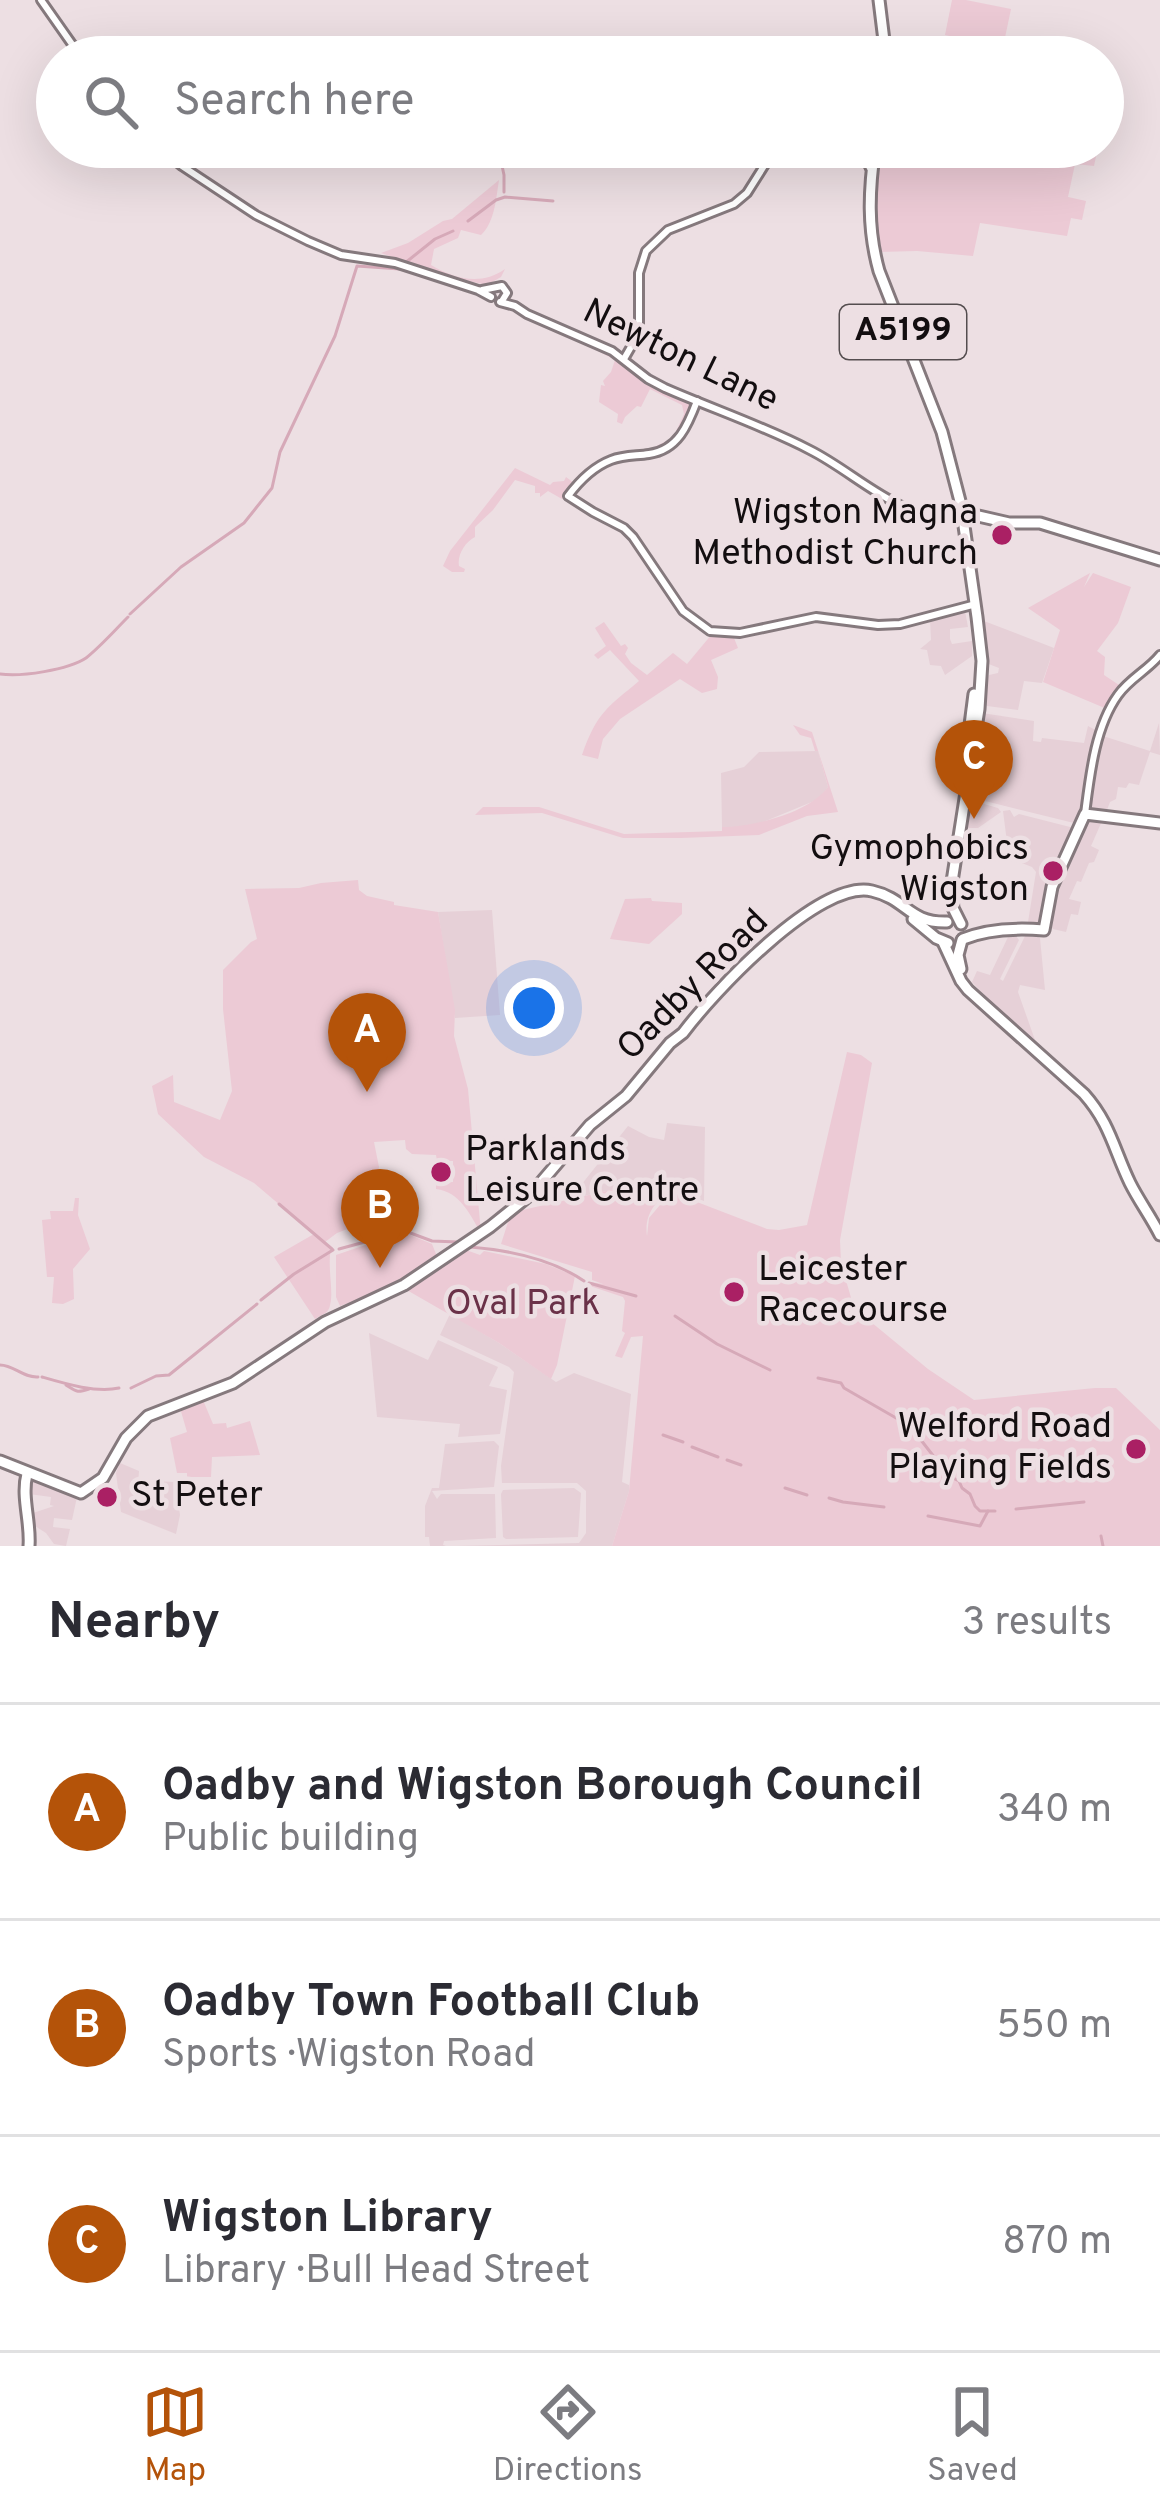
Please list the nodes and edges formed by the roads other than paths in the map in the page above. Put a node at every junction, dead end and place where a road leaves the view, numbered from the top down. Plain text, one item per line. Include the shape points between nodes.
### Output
1 (41, 0) edge
2 (879, 0) edge
3 (66, 36) edge
4 (883, 36) edge
5 (185, 168) edge
6 (762, 168) edge
7 (871, 168) edge
8 (491, 293) junction
9 (507, 293) junction
10 (500, 302) junction
11 (515, 306) junction
12 (624, 359) junction
13 (697, 401) junction
14 (960, 518) junction
15 (1160, 560) edge
16 (973, 605) junction
17 (1160, 656) edge
18 (1085, 814) junction
19 (1160, 823) edge
20 (886, 897) junction
21 (944, 920) junction
22 (962, 925) junction
23 (987, 932) junction
24 (962, 939) junction
25 (943, 941) junction
26 (1106, 1119) junction
27 (1160, 1226) edge
28 (1160, 1235) edge
29 (0, 1461) edge
30 (27, 1474) junction
31 (29, 1546) edge

1 - 3 street
2 - 4 main road
5 - 8 street via 256,215 341,255
6 - 12 street via 734,204 668,230 646,250 639,333
7 - 14 main road, A5199 via 874,254 942,432
8 - 9 street via 500,286
8 - 10 street, Newton Lane
9 - 10 street
9 - 11 street
10 - 11 street, Newton Lane
11 - 12 street, Newton Lane
12 - 13 street, Newton Lane
13 - 14 street, Newton Lane via 808,448 896,503
13 - 16 street via 673,444 609,461 568,496 624,528 683,611 710,631 816,617 900,625
14 - 15 main road via 1040,523
14 - 16 main road, A5199
14 - 16 main road, A5199
16 - 21 main road, A5199 via 976,680
16 - 22 main road, A5199 via 979,709 951,888
17 - 18 street via 1118,695 1100,733
18 - 19 main road
18 - 23 main road via 1052,886 1045,930
20 - 21 main road via 929,922
20 - 25 main road
20 - 30 main road, Oadby Road via 841,893 786,929 541,1184 404,1286 325,1322 233,1383 148,1416 108,1473 81,1493
21 - 22 main road
21 - 25 main road
22 - 23 main road
22 - 24 main road
23 - 24 main road
24 - 25 main road
24 - 26 main road via 958,962 970,985 1083,1087
25 - 26 main road via 968,990
26 - 27 main road
26 - 28 main road
29 - 30 main road
30 - 31 main road

